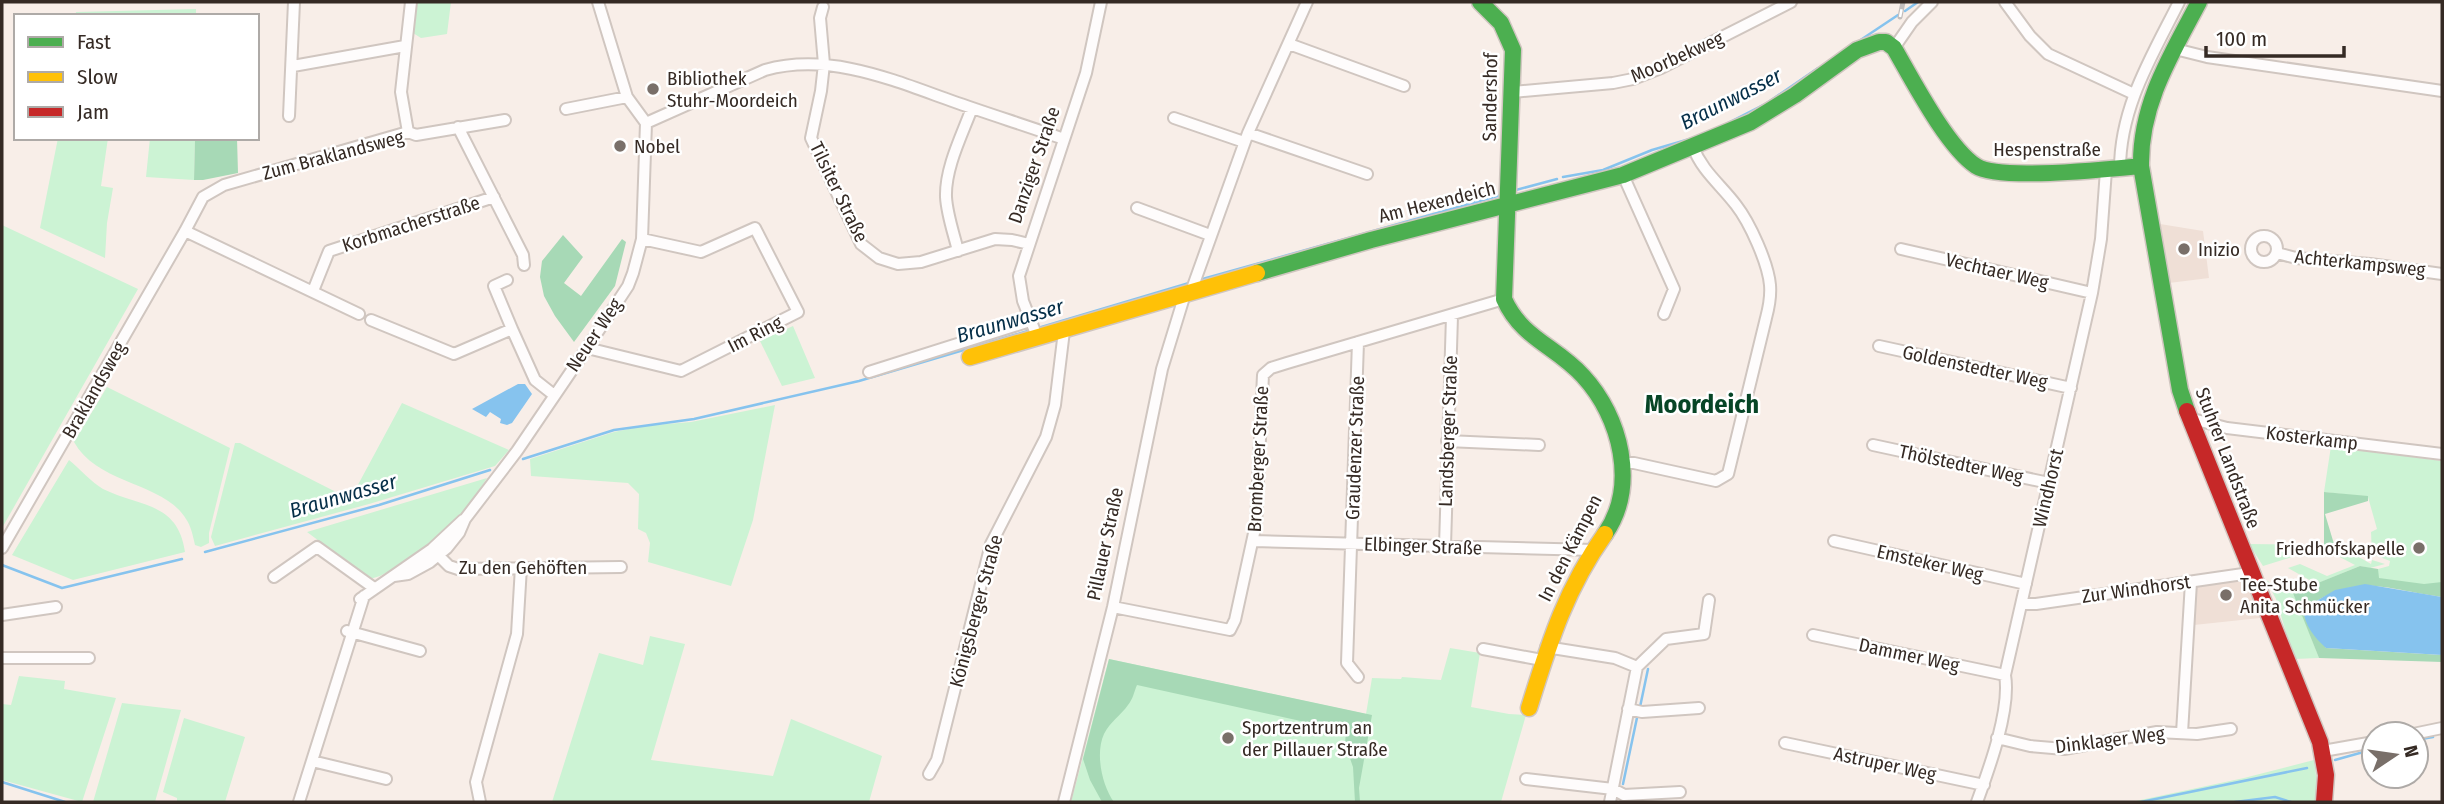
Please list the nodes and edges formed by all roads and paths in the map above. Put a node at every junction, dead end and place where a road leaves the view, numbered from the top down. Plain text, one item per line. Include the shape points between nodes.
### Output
1 (294, 2) edge
2 (411, 2) edge
3 (598, 2) edge
4 (1101, 2) edge
5 (1307, 2) edge
6 (1791, 2) edge
7 (1931, 2) edge
8 (2005, 2) edge
9 (2179, 2) edge
10 (2199, 2) edge
11 (1488, 4) edge
12 (823, 7) dead end
13 (1289, 44) junction
14 (405, 46) junction
15 (1893, 47) junction
16 (2175, 49) junction
17 (824, 64) junction
18 (293, 66) junction
19 (1404, 86) dead end
20 (2441, 87) edge
21 (1513, 92) junction
22 (2134, 94) junction
23 (627, 97) junction
24 (972, 108) junction
25 (566, 109) dead end
26 (289, 116) dead end
27 (1174, 118) dead end
28 (505, 121) dead end
29 (646, 123) junction
30 (458, 127) junction
31 (408, 132) junction
32 (1246, 137) junction
33 (1064, 139) junction
34 (1693, 148) junction
35 (2141, 166) junction
36 (2113, 170) junction
37 (1367, 174) dead end
38 (1623, 175) junction
39 (494, 197) junction
40 (1507, 205) junction
41 (1137, 208) dead end
42 (185, 231) junction
43 (1210, 234) junction
44 (642, 239) junction
45 (1029, 244) junction
46 (1901, 249) dead end
47 (958, 251) junction
48 (2277, 253) dead end
49 (524, 265) dead end
50 (2442, 274) edge
51 (507, 280) dead end
52 (1191, 288) junction
53 (313, 291) junction
54 (2092, 293) junction
55 (1504, 299) junction
56 (359, 314) dead end
57 (1664, 314) dead end
58 (1452, 316) junction
59 (371, 320) dead end
60 (512, 329) junction
61 (1036, 331) junction
62 (1064, 331) junction
63 (1358, 342) junction
64 (1879, 346) dead end
65 (587, 348) junction
66 (970, 357) dead end
67 (869, 372) dead end
68 (2071, 388) junction
69 (554, 395) junction
70 (2189, 418) junction
71 (1447, 441) junction
72 (1539, 445) dead end
73 (1873, 445) dead end
74 (2440, 452) edge
75 (1622, 463) junction
76 (2049, 483) junction
77 (1253, 541) junction
78 (1834, 541) dead end
79 (1351, 544) junction
80 (1445, 546) junction
81 (2, 548) edge
82 (1594, 550) junction
83 (435, 552) junction
84 (521, 567) junction
85 (621, 568) dead end
86 (2250, 573) junction
87 (274, 577) dead end
88 (2191, 582) junction
89 (2026, 584) junction
90 (374, 588) junction
91 (1709, 600) dead end
92 (2022, 604) junction
93 (55, 607) dead end
94 (1113, 607) junction
95 (2, 615) edge
96 (349, 631) junction
97 (1814, 635) dead end
98 (1483, 649) dead end
99 (420, 651) dead end
100 (1544, 653) junction
101 (2, 658) edge
102 (89, 658) dead end
103 (1637, 667) junction
104 (2005, 675) junction
105 (1358, 677) dead end
106 (1529, 708) dead end
107 (1699, 708) dead end
108 (1635, 711) junction
109 (2231, 729) dead end
110 (2182, 733) junction
111 (1997, 738) junction
112 (1785, 743) dead end
113 (2360, 744) edge
114 (2323, 751) junction
115 (312, 761) junction
116 (929, 774) dead end
117 (386, 779) dead end
118 (1526, 779) dead end
119 (1984, 785) junction
120 (1613, 789) junction
121 (1679, 792) dead end
122 (299, 802) edge
123 (480, 802) edge
124 (1064, 802) edge
125 (1610, 802) edge
126 (1977, 802) edge
127 (2323, 802) edge

1 - 18 street
2 - 14 street
3 - 23 street
4 - 33 street, Danziger Straße via 1086,73
5 - 13 street, Pillauer Straße
6 - 21 street, Moorbekweg via 1633,79
7 - 15 street
8 - 22 street via 2048,54
9 - 22 street, Windhorst
10 - 16 street, Stuhrer Landstraße
11 - 21 street, Sandershof via 1511,41
12 - 17 street, Tilsiter Straße
13 - 19 street
13 - 32 street, Pillauer Straße
14 - 18 street
14 - 31 street via 401,92
15 - 34 street, Am Hexendeich via 1879,42 1857,50 1767,112
15 - 36 street, Hespenstraße via 1956,146 1977,167 2000,174
16 - 20 street
16 - 35 street, Stuhrer Landstraße via 2143,124
17 - 24 street via 889,78
17 - 29 street via 765,70
17 - 47 street, Tilsiter Straße via 811,138 861,244 879,258 898,264
18 - 26 street
21 - 40 street, Sandershof
22 - 36 street, Windhorst
23 - 25 street
23 - 29 street
24 - 33 street
24 - 47 street via 946,191
27 - 32 street
28 - 30 street, Zum Braklandsweg
29 - 44 street, Neuer Weg
30 - 31 street, Zum Braklandsweg via 416,135
30 - 39 street, Korbmacherstraße
31 - 42 street, Zum Braklandsweg via 224,185 203,197
32 - 37 street
32 - 43 street, Pillauer Straße
33 - 45 street, Danziger Straße
34 - 38 street, Am Hexendeich
34 - 75 street via 1741,213 1756,244 1770,282 1766,318 1732,462 1724,478 1712,481
35 - 36 street, Hespenstraße
35 - 70 street, Stuhrer Landstraße via 2173,359
36 - 54 street, Windhorst
38 - 40 street, Am Hexendeich
38 - 57 street via 1674,289
39 - 49 street, Korbmacherstraße
39 - 53 street, Korbmacherstraße via 329,251
40 - 52 street, Am Hexendeich
40 - 55 street
41 - 43 street
42 - 53 street
42 - 81 street, Braklandsweg
43 - 52 street, Pillauer Straße
44 - 65 street, Neuer Weg via 628,286
44 - 65 street, Im Ring via 701,252 755,228 798,312 681,371
45 - 47 street, Tilsiter Straße via 995,239
45 - 61 street, Danziger Straße via 1020,276 1023,301
46 - 54 street, Vechtaer Weg
48 - 50 street, Achterkampsweg
51 - 60 street via 494,286
52 - 62 street, Am Hexendeich
52 - 94 street, Pillauer Straße via 1162,369
53 - 56 street
54 - 68 street, Windhorst
55 - 58 street, Bromberger Straße
55 - 75 street, In den Kämpen via 1525,331 1569,361 1591,385 1615,430
58 - 63 street, Bromberger Straße
58 - 71 street, Landsberger Straße
59 - 60 street via 454,354
60 - 69 street via 536,380
61 - 62 street, Am Hexendeich
61 - 66 street, Am Hexendeich
61 - 67 street
62 - 116 street, Königsberger Straße via 1052,420 991,544 937,760
63 - 77 street, Bromberger Straße via 1264,374
63 - 79 street, Graudenzer Straße
64 - 68 street, Goldenstedter Weg
65 - 69 street, Neuer Weg
68 - 76 street, Windhorst
69 - 83 street, Neuer Weg via 459,533 447,548
70 - 74 street, Kosterkamp via 2232,428
70 - 86 street, Stuhrer Landstraße
71 - 72 street
71 - 80 street, Landsberger Straße
73 - 76 street, Thölstedter Weg
75 - 82 street, In den Kämpen via 1618,506
76 - 89 street, Windhorst
77 - 79 street, Elbinger Straße
77 - 94 street, Bromberger Straße via 1230,630
78 - 89 street, Emsteker Weg
79 - 80 street, Elbinger Straße
79 - 105 street, Graudenzer Straße via 1347,663
80 - 82 street, Elbinger Straße
82 - 100 street, In den Kämpen
83 - 84 street, Zu den Gehöften via 458,569
83 - 90 street, Neuer Weg via 430,562
84 - 85 street, Zu den Gehöften
84 - 123 street via 517,634 476,782
86 - 88 street, Zur Windhorst
86 - 114 street, Stuhrer Landstraße
87 - 90 street via 317,547
88 - 92 street, Zur Windhorst
88 - 110 street, Dinklager Weg
89 - 92 street, Windhorst
90 - 96 street, Neuer Weg via 350,615
91 - 103 street via 1704,634 1665,639
92 - 104 street, Windhorst
93 - 95 street
94 - 124 street, Pillauer Straße
96 - 99 street
96 - 115 street, Neuer Weg
97 - 104 street, Dammer Weg
98 - 100 street
100 - 103 street via 1615,658
100 - 106 street, In den Kämpen
101 - 102 street
103 - 108 street
104 - 111 street, Windhorst
107 - 108 street
108 - 120 street
109 - 110 street, Dinklager Weg
110 - 111 street, Dinklager Weg via 2157,732 2064,749
111 - 119 street, Windhorst
112 - 119 street, Astruper Weg
113 - 114 street
114 - 127 street, Stuhrer Landstraße
115 - 117 street
115 - 122 street, Neuer Weg
118 - 120 street
119 - 126 street, Windhorst
120 - 121 street via 1624,795
120 - 125 street

